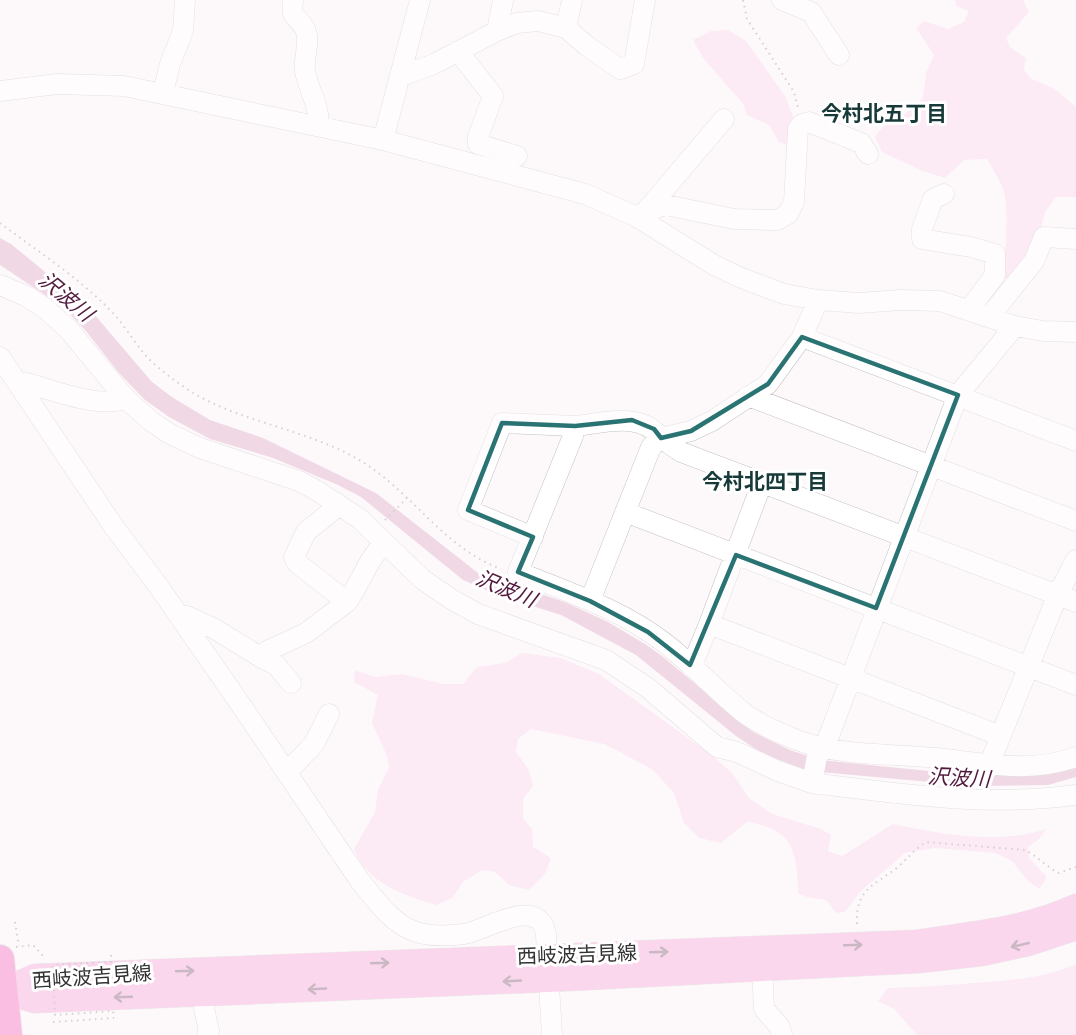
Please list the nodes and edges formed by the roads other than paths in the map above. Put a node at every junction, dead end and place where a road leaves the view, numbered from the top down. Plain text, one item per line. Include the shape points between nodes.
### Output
1 (185, 0) edge
2 (293, 0) edge
3 (420, 0) edge
4 (503, 0) edge
5 (572, 0) edge
6 (645, 0) edge
7 (782, 0) edge
8 (566, 28) junction
9 (497, 31) junction
10 (458, 51) junction
11 (839, 55) dead end
12 (400, 76) junction
13 (0, 91) edge
14 (163, 93) junction
15 (724, 119) dead end
16 (318, 126) junction
17 (383, 140) junction
18 (868, 154) dead end
19 (517, 156) dead end
20 (944, 194) dead end
21 (641, 214) junction
22 (1076, 239) edge
23 (0, 285) edge
24 (818, 300) junction
25 (969, 310) junction
26 (989, 317) junction
27 (1015, 326) junction
28 (1076, 332) edge
29 (802, 337) junction
30 (0, 357) edge
31 (20, 386) junction
32 (958, 395) junction
33 (748, 396) junction
34 (126, 399) junction
35 (575, 426) junction
36 (661, 438) junction
37 (1076, 441) edge
38 (931, 466) junction
39 (762, 483) junction
40 (337, 503) junction
41 (625, 512) junction
42 (1076, 521) edge
43 (904, 536) junction
44 (533, 537) junction
45 (384, 543) junction
46 (736, 555) junction
47 (1076, 560) edge
48 (1067, 598) edge
49 (590, 601) junction
50 (347, 602) junction
51 (876, 608) junction
52 (180, 617) junction
53 (709, 624) junction
54 (262, 658) junction
55 (690, 665) junction
56 (1029, 667) junction
57 (851, 677) junction
58 (291, 683) dead end
59 (1076, 685) edge
60 (329, 714) dead end
61 (1001, 736) junction
62 (821, 752) junction
63 (1076, 757) edge
64 (992, 766) junction
65 (287, 772) junction
66 (812, 780) junction
67 (1076, 795) edge
68 (1076, 907) edge
69 (1076, 927) edge
70 (9, 951) edge
71 (548, 968) junction
72 (762, 968) junction
73 (2, 991) edge
74 (201, 994) junction
75 (211, 1034) edge
76 (8, 1035) edge
77 (552, 1035) edge
78 (782, 1035) edge

1 - 14 street via 183,32
2 - 16 street via 292,10 306,38 305,70 319,117
3 - 12 street
4 - 9 street
5 - 8 street
6 - 8 street via 634,64 620,69
7 - 11 street via 810,12
8 - 9 street via 538,21 517,23
9 - 10 street
10 - 12 street
10 - 19 street via 493,96 478,144
12 - 17 street
13 - 14 street via 96,84
14 - 16 street
15 - 21 street
16 - 17 street
17 - 21 street via 585,194
18 - 21 street via 861,143 809,122 798,129 794,202 788,214 777,220 734,219 666,205
20 - 25 street via 933,199 922,238 994,254 995,275
21 - 24 street via 714,265 784,294
22 - 26 street via 1044,237 1034,261
23 - 34 street via 46,309 68,329
24 - 25 street via 928,300
24 - 29 street
25 - 26 street
26 - 27 street
27 - 28 street via 1043,332
27 - 32 street
29 - 32 street
29 - 33 street via 768,384
30 - 31 street
31 - 34 street via 26,383 114,403
31 - 52 street via 114,527
32 - 37 street
32 - 38 street
33 - 36 street via 691,431
33 - 38 street
34 - 40 street via 152,422 200,448 299,481
35 - 36 street via 632,420 654,429
35 - 44 street
35 - 44 street via 502,423 468,510
36 - 39 street via 681,452
36 - 41 street via 651,447
38 - 42 street
38 - 43 street
39 - 43 street
39 - 46 street
40 - 45 street
40 - 50 street via 333,511 306,532 294,557
41 - 46 street
41 - 49 street
43 - 48 street
43 - 51 street
44 - 49 street via 518,572
45 - 50 street
45 - 66 street via 451,600 478,614 606,660 648,688 717,747
46 - 51 street
46 - 53 street
47 - 48 street
48 - 56 street
49 - 55 street via 648,632
50 - 54 street via 306,633 267,651
51 - 56 street
51 - 57 street
52 - 54 street via 187,616 213,628
52 - 65 street
53 - 55 street
53 - 57 street
54 - 58 street via 276,665
55 - 62 street via 746,714
56 - 59 street
56 - 61 street
57 - 61 street
57 - 62 street
60 - 65 street via 314,744
61 - 64 street
62 - 64 street via 934,758
62 - 66 street
63 - 64 street via 1041,765
65 - 71 street via 360,882 397,922 427,935 463,934 519,915 531,915 545,930
66 - 67 street via 950,798 1045,799
71 -> 68 main road, 西岐波吉見線 via 916,943 1032,923
69 -> 72 main road, 西岐波吉見線 via 981,953
70 - 73 highway
71 - 72 main road, 西岐波吉見線
73 -> 71 main road, 西岐波吉見線 via 34,977
71 -> 74 main road, 西岐波吉見線
71 - 77 street
72 - 78 street via 764,1009
74 -> 73 main road, 西岐波吉見線 via 35,1000
73 - 76 highway
74 - 75 street

